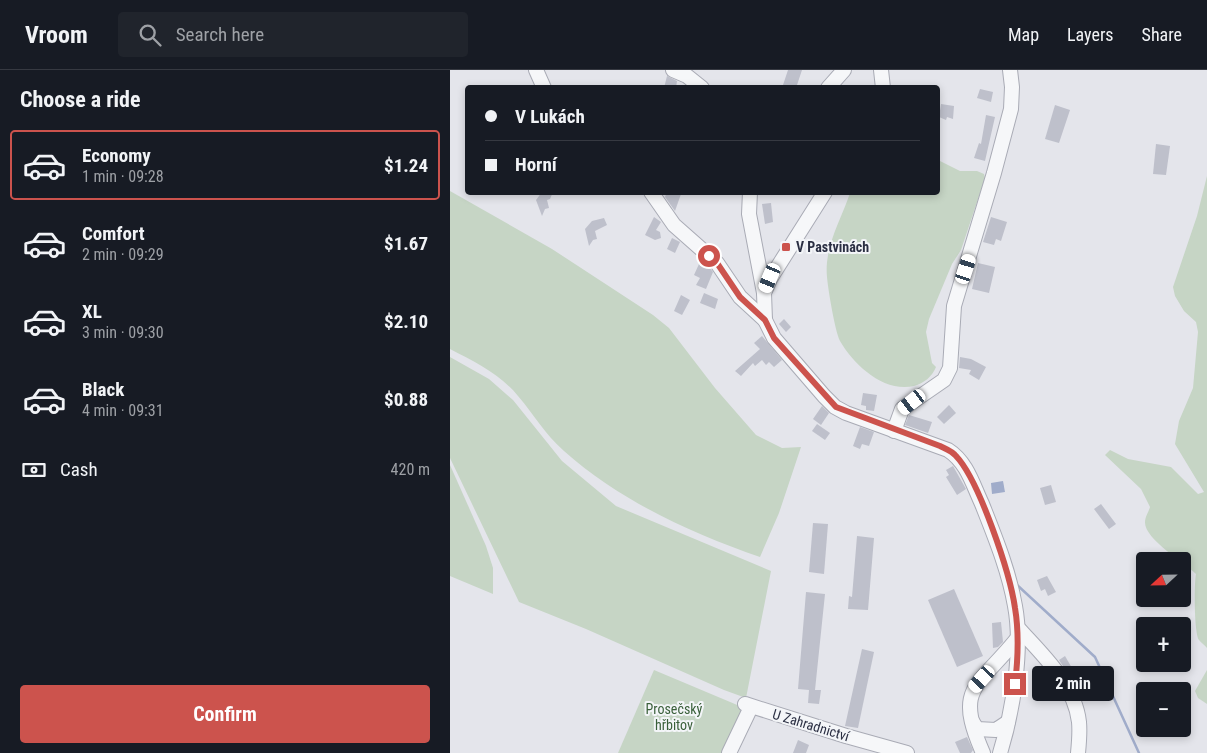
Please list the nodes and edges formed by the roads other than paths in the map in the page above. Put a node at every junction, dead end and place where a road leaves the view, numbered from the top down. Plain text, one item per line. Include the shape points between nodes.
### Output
1 (536, 70) edge
2 (673, 70) edge
3 (844, 70) edge
4 (881, 70) edge
5 (1010, 70) edge
6 (543, 85) edge
7 (698, 85) edge
8 (831, 85) edge
9 (883, 85) edge
10 (653, 195) edge
11 (750, 195) edge
12 (823, 195) edge
13 (764, 293) junction
14 (765, 320) junction
15 (894, 431) junction
16 (1017, 634) junction
17 (972, 721) junction
18 (1008, 722) junction
19 (729, 753) edge
20 (907, 753) edge
21 (983, 753) edge
22 (1000, 753) edge
23 (1078, 753) edge

1 - 6 street
2 - 7 street
3 - 8 street
4 - 9 street
5 - 15 street via 1011,109 954,306 950,368 944,380 902,410
10 - 14 street via 674,225 717,263 740,297
11 - 13 street via 749,214
12 - 13 street via 770,278
13 - 14 street
14 - 15 street via 774,338 836,407
15 - 16 street via 948,450 968,472 997,539 1015,606
16 - 17 street via 973,688 968,700
16 - 18 street via 1017,665
16 - 23 street via 1062,679 1072,696 1079,721
17 - 18 street via 977,729 996,730
17 - 21 street
18 - 22 street
19 - 20 street, U Zahradnictví via 748,705

